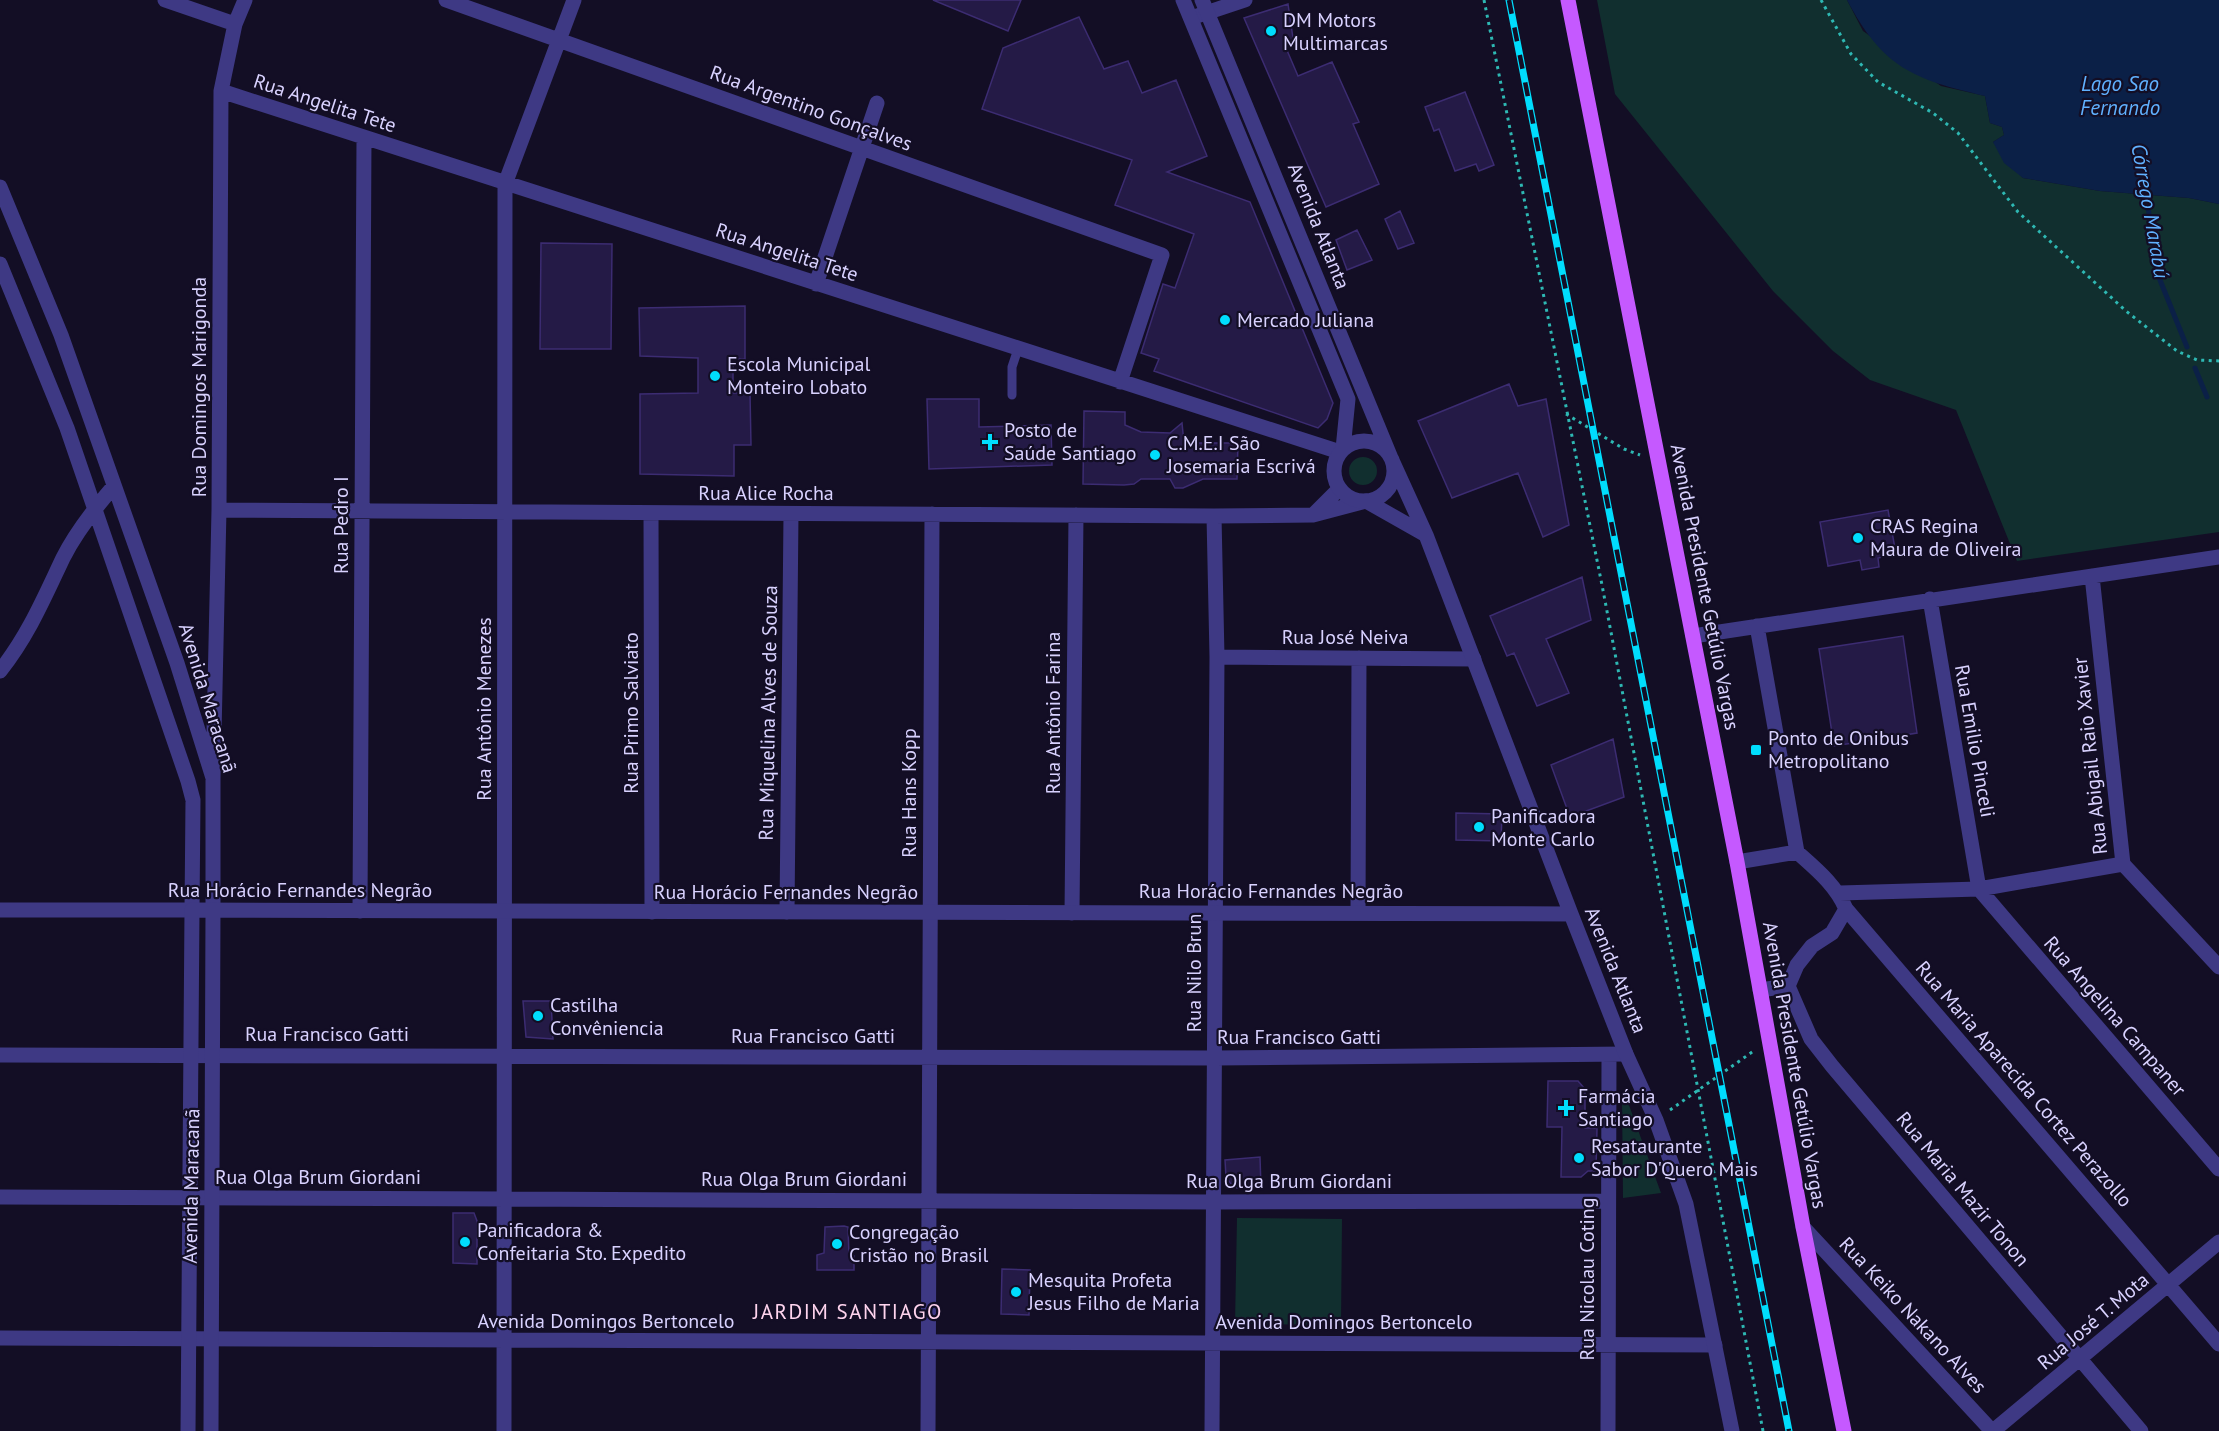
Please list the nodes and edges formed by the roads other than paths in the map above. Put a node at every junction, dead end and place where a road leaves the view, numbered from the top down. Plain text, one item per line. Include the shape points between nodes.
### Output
1 (165, 0) edge
2 (245, 0) edge
3 (446, 0) edge
4 (574, 0) edge
5 (1183, 0) edge
6 (1245, 0) edge
7 (1569, 0) edge
8 (1205, 6) edge
9 (1191, 18) junction
10 (235, 24) junction
11 (560, 40) junction
12 (222, 91) junction
13 (877, 103) dead end
14 (1259, 133) junction
15 (364, 138) junction
16 (1242, 139) junction
17 (861, 149) junction
18 (505, 184) junction
19 (0, 187) edge
20 (0, 264) edge
21 (816, 284) junction
22 (1018, 349) junction
23 (1120, 382) junction
24 (1012, 395) dead end
25 (1342, 450) junction
26 (1391, 458) junction
27 (114, 486) junction
28 (1339, 489) junction
29 (1366, 501) junction
30 (94, 510) junction
31 (219, 510) junction
32 (362, 511) junction
33 (505, 513) junction
34 (651, 513) junction
35 (791, 514) junction
36 (932, 514) junction
37 (1076, 515) junction
38 (1312, 515) junction
39 (1214, 516) junction
40 (1426, 535) junction
41 (2219, 557) edge
42 (2092, 576) junction
43 (1930, 599) junction
44 (1757, 626) junction
45 (1693, 636) junction
46 (1217, 657) junction
47 (1359, 658) junction
48 (1474, 659) junction
49 (0, 671) edge
50 (213, 778) junction
51 (188, 781) junction
52 (1797, 852) junction
53 (1737, 862) junction
54 (2123, 864) junction
55 (1979, 890) junction
56 (1840, 893) junction
57 (1846, 909) junction
58 (0, 910) edge
59 (192, 910) junction
60 (213, 910) junction
61 (360, 911) junction
62 (505, 912) junction
63 (652, 912) junction
64 (787, 912) junction
65 (1215, 912) junction
66 (1358, 912) junction
67 (1072, 913) junction
68 (930, 914) junction
69 (1571, 914) junction
70 (2219, 967) edge
71 (1788, 986) junction
72 (192, 989) junction
73 (213, 989) junction
74 (1760, 990) junction
75 (1626, 1054) junction
76 (0, 1055) edge
77 (192, 1055) junction
78 (213, 1055) junction
79 (1609, 1055) junction
80 (505, 1056) junction
81 (930, 1058) junction
82 (1215, 1058) junction
83 (2219, 1169) edge
84 (0, 1197) edge
85 (191, 1197) junction
86 (213, 1197) junction
87 (504, 1198) junction
88 (930, 1200) junction
89 (1607, 1201) junction
90 (1214, 1202) junction
91 (1803, 1227) junction
92 (2219, 1242) edge
93 (190, 1264) junction
94 (212, 1264) junction
95 (2169, 1285) junction
96 (0, 1338) edge
97 (188, 1341) junction
98 (210, 1341) junction
99 (504, 1341) junction
100 (1213, 1343) junction
101 (929, 1344) junction
102 (2219, 1344) edge
103 (1608, 1345) junction
104 (1715, 1345) junction
105 (2080, 1360) junction
106 (188, 1431) edge
107 (211, 1431) edge
108 (504, 1431) edge
109 (928, 1431) edge
110 (1212, 1431) edge
111 (1608, 1431) edge
112 (1732, 1431) edge
113 (1844, 1431) edge
114 (1993, 1431) edge
115 (2141, 1431) edge

1 - 10 street
2 - 10 street, Rua Domingos Marigonda
3 - 11 street, Rua Argentino Gonçalves
4 - 11 street, Rua Antônio Menezes
5 - 9 street, Avenida Atlanta
6 - 8 street
7 - 45 main road, Avenida Presidente Getúlio Vargas
8 - 9 street
8 - 14 street, Avenida Atlanta
9 - 16 street, Avenida Atlanta
10 - 12 street, Rua Domingos Marigonda
11 - 17 street, Rua Argentino Gonçalves
11 - 18 street, Rua Antônio Menezes
12 - 15 street, Rua Angelita Tete
12 - 31 street, Rua Domingos Marigonda
13 - 17 street
14 - 16 street
14 - 26 street, Avenida Atlanta
15 - 18 street, Rua Angelita Tete
15 - 32 street, Rua Pedro I
16 - 25 street, Avenida Atlanta via 1348,399
17 - 21 street
17 - 23 street, Rua Argentino Gonçalves via 1162,255
18 - 21 street, Rua Angelita Tete
18 - 33 street, Rua Antônio Menezes
19 - 27 street, Avenida Maracanã via 61,335
20 - 30 street, Avenida Maracanã via 67,428
21 - 22 street, Rua Angelita Tete
22 - 23 street, Rua Angelita Tete
22 - 24 lane via 1012,367
23 - 25 street, Rua Angelita Tete
25 - 26 street via 1351,444 1370,442
25 - 28 street via 1333,470
26 - 29 street via 1394,468 1390,486 1375,499
26 - 40 street, Avenida Atlanta
27 - 30 street
27 - 50 street, Avenida Maracanã
28 - 29 street via 1346,496
28 - 38 street
29 - 38 street, Rua Alice Rocha
29 - 40 street
30 - 49 street via 64,556 22,642
30 - 51 street, Avenida Maracanã
31 - 32 street, Rua Alice Rocha
31 - 50 street, Rua Domingos Marigonda
32 - 33 street, Rua Alice Rocha
32 - 61 street, Rua Pedro I
33 - 34 street, Rua Alice Rocha
33 - 62 street, Rua Antônio Menezes
34 - 35 street, Rua Alice Rocha
34 - 63 street, Rua Primo Salviato
35 - 36 street, Rua Alice Rocha
35 - 64 street, Rua Miquelina Alves de Souza
36 - 37 street, Rua Alice Rocha
36 - 68 street, Rua Hans Kopp
37 - 39 street, Rua Alice Rocha
37 - 67 street, Rua Antônio Farina
38 - 39 street, Rua Alice Rocha
39 - 46 street, Rua Nilo Brun
40 - 48 street, Avenida Atlanta
41 - 42 street
42 - 43 street
42 - 54 street, Rua Abigail Raio Xavier
43 - 44 street
43 - 55 street, Rua Emilio Pinceli
44 - 45 street
44 - 52 street
45 - 53 main road, Avenida Presidente Getúlio Vargas
46 - 47 street, Rua José Neiva
46 - 65 street, Rua Nilo Brun
47 - 48 street, Rua José Neiva
47 - 66 street
48 - 69 street, Avenida Atlanta
50 - 51 street
50 - 60 street, Avenida Maracanã
51 - 59 street, Avenida Maracanã via 193,801
52 - 53 street
52 - 56 street, Rua Maria Aparecida Cortez Perazollo
53 - 74 main road, Avenida Presidente Getúlio Vargas
54 - 55 street
54 - 70 street, Rua Abigail Raio Xavier
55 - 56 street
55 - 83 street, Rua Angelina Campaner
56 - 57 street, Rua Maria Aparecida Cortez Perazollo
57 - 71 street via 1832,933 1812,946 1797,965
57 - 95 street, Rua Maria Aparecida Cortez Perazollo
58 - 59 street, Rua Horácio Fernandes Negrão
59 - 60 street, Rua Horácio Fernandes Negrão
59 - 72 street, Avenida Maracanã
60 - 61 street, Rua Horácio Fernandes Negrão
60 - 73 street, Avenida Maracanã
61 - 62 street, Rua Horácio Fernandes Negrão
62 - 63 street, Rua Horácio Fernandes Negrão
62 - 80 street, Rua Antônio Menezes
63 - 64 street, Rua Horácio Fernandes Negrão
64 - 68 street, Rua Horácio Fernandes Negrão
65 - 66 street, Rua Horácio Fernandes Negrão
65 - 67 street, Rua Horácio Fernandes Negrão
65 - 82 street, Rua Nilo Brun
66 - 69 street, Rua Horácio Fernandes Negrão
67 - 68 street, Rua Horácio Fernandes Negrão
68 - 81 street, Rua Hans Kopp
69 - 75 street, Avenida Atlanta
71 - 74 street
71 - 105 street, Rua Maria Mazir Tonon via 1802,1022 1825,1057
72 - 73 street
72 - 77 street, Avenida Maracanã
73 - 78 street, Avenida Maracanã
74 - 91 main road, Avenida Presidente Getúlio Vargas
75 - 79 street, Rua Francisco Gatti
75 - 104 street, Avenida Atlanta via 1656,1120 1686,1204
76 - 77 street, Rua Francisco Gatti
77 - 78 street, Rua Francisco Gatti
77 - 85 street, Avenida Maracanã
78 - 80 street, Rua Francisco Gatti
78 - 86 street, Avenida Maracanã
79 - 82 street, Rua Francisco Gatti
79 - 89 street, Rua Nicolau Coting
80 - 81 street, Rua Francisco Gatti
80 - 87 street, Rua Antônio Menezes
81 - 82 street, Rua Francisco Gatti
81 - 88 street, Rua Hans Kopp
82 - 90 street, Rua Nilo Brun
84 - 85 street, Rua Olga Brum Giordani
85 - 86 street, Rua Olga Brum Giordani
85 - 93 street, Avenida Maracanã
86 - 87 street, Rua Olga Brum Giordani
86 - 94 street, Avenida Maracanã
87 - 88 street, Rua Olga Brum Giordani
87 - 99 street, Rua Antônio Menezes
88 - 90 street, Rua Olga Brum Giordani
88 - 101 street, Rua Hans Kopp
89 - 90 street, Rua Olga Brum Giordani
89 - 103 street, Rua Nicolau Coting
90 - 100 street, Rua Nilo Brun
91 - 113 main road, Avenida Presidente Getúlio Vargas
91 - 114 street, Rua Keiko Nakano Alves
92 - 95 street, Rua José T. Mota
93 - 94 street
93 - 97 street, Avenida Maracanã
94 - 98 street, Avenida Maracanã
95 - 102 street, Rua Maria Aparecida Cortez Perazollo
95 - 105 street, Rua José T. Mota
96 - 97 street, Avenida Domingos Bertoncelo
97 - 98 street, Avenida Domingos Bertoncelo
97 - 106 street, Avenida Maracanã
98 - 99 street, Avenida Domingos Bertoncelo
98 - 107 street, Avenida Maracanã
99 - 101 street, Avenida Domingos Bertoncelo
99 - 108 street, Rua Antônio Menezes
100 - 101 street, Avenida Domingos Bertoncelo
100 - 103 street, Avenida Domingos Bertoncelo
100 - 110 street, Rua Nilo Brun
101 - 109 street, Rua Hans Kopp
103 - 104 street, Avenida Domingos Bertoncelo
103 - 111 street, Rua Nicolau Coting
104 - 112 street, Avenida Atlanta
105 - 114 street, Rua José T. Mota
105 - 115 street, Rua Maria Mazir Tonon

